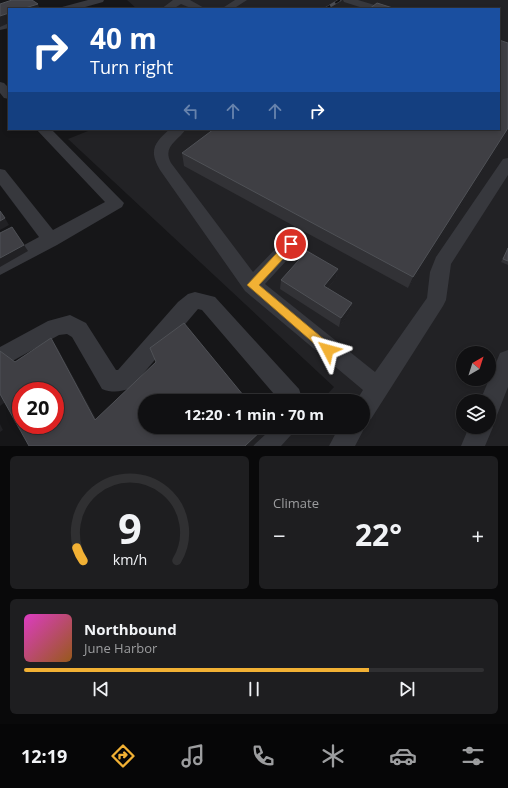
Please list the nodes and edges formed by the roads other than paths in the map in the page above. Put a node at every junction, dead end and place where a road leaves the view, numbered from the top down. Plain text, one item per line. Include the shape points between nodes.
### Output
1 (99, 0) edge
2 (180, 0) edge
3 (242, 0) edge
4 (348, 0) edge
5 (70, 8) edge
6 (168, 8) edge
7 (199, 8) edge
8 (228, 8) edge
9 (374, 8) edge
10 (0, 86) edge
11 (8, 94) edge
12 (45, 130) edge
13 (179, 130) edge
14 (508, 163) edge
15 (0, 174) edge
16 (51, 240) junction
17 (291, 244) dead end
18 (0, 267) edge
19 (252, 285) junction
20 (0, 358) edge
21 (508, 360) edge
22 (377, 388) junction
23 (288, 394) edge
24 (494, 394) edge
25 (370, 400) edge
26 (276, 434) edge
27 (349, 434) edge
28 (478, 434) edge
29 (265, 446) edge
30 (341, 446) edge
31 (473, 446) edge

1 - 5 street
2 - 6 street
2 - 7 street
3 - 8 street
4 - 9 street
10 - 11 street
12 - 16 street via 116,202
13 - 19 street via 163,144 159,152 160,159
14 - 22 street via 442,262 436,300
15 - 16 street
16 - 18 street
17 - 19 street
19 - 22 street
20 - 23 street via 55,326 70,324 78,330 110,381 123,380 185,308 195,300 208,302
21 - 24 street
22 - 25 street
26 - 29 street
27 - 30 street
28 - 31 street

